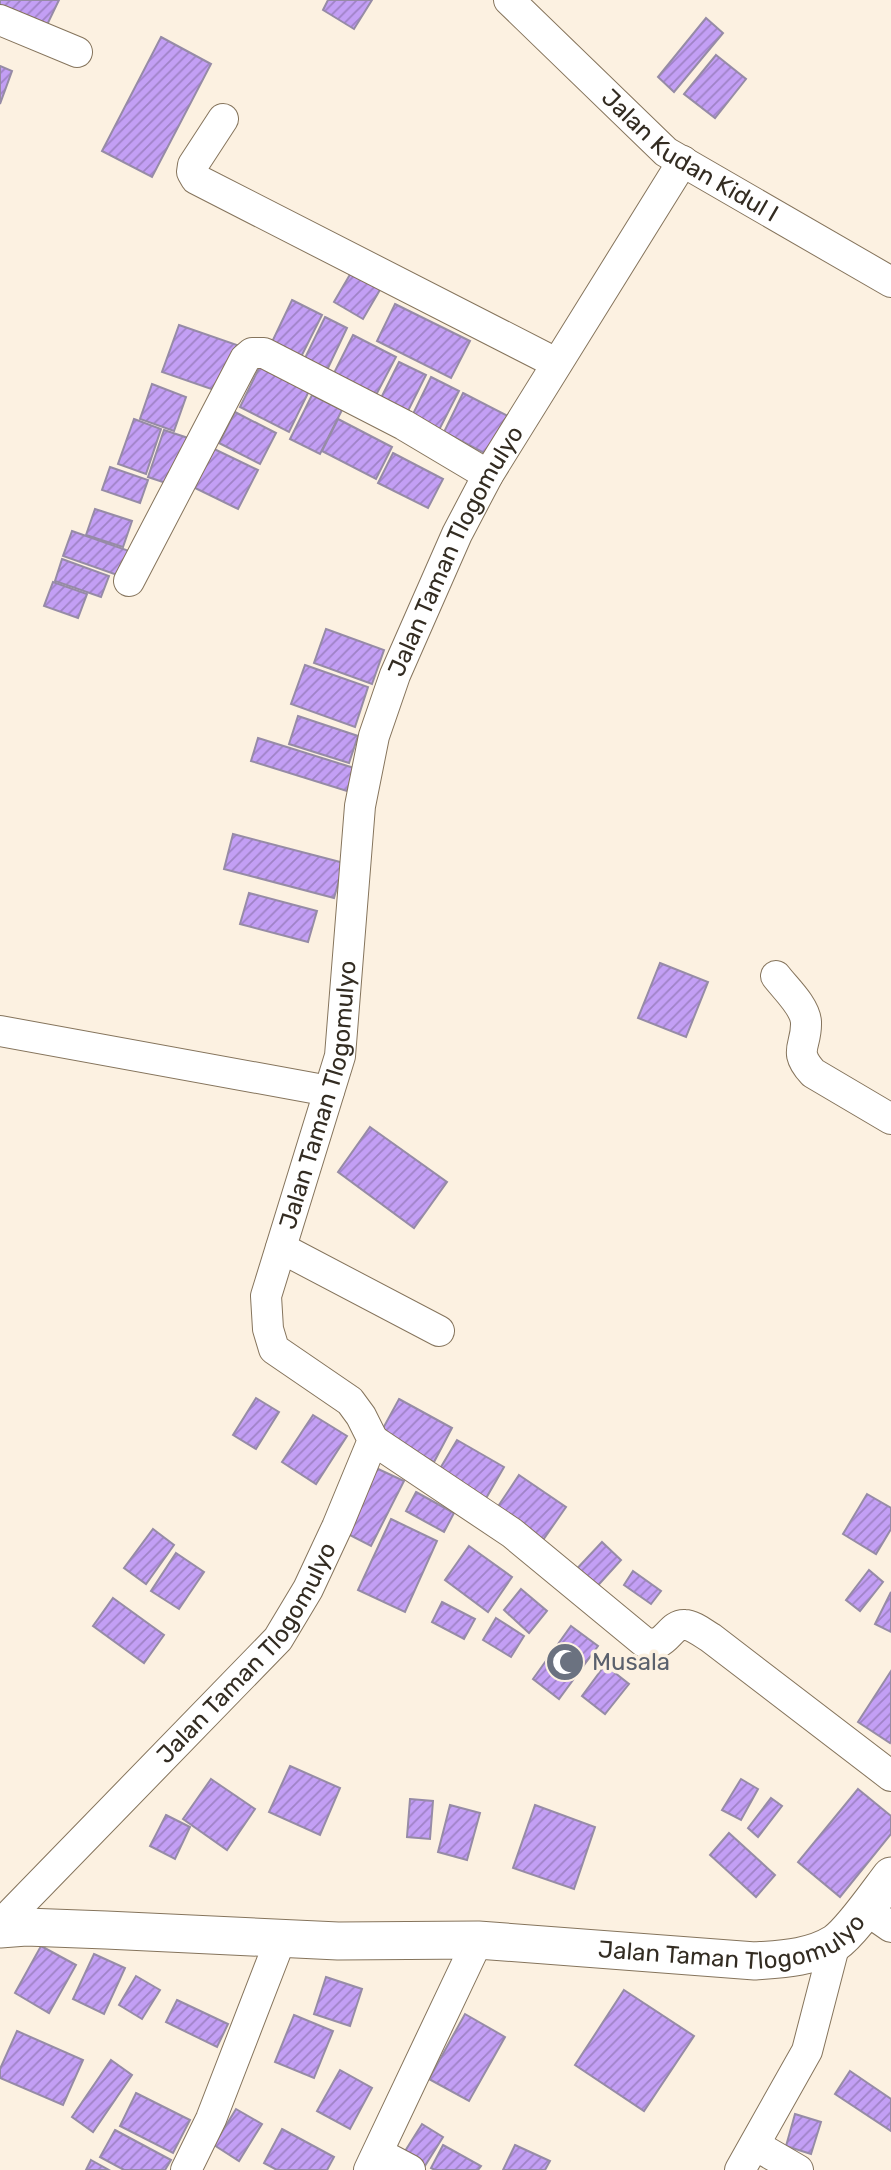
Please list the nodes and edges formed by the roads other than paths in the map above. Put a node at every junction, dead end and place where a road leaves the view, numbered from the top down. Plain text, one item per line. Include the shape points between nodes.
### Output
1 (509, 0) edge
2 (0, 20) edge
3 (77, 52) dead end
4 (223, 119) dead end
5 (683, 161) junction
6 (891, 282) edge
7 (556, 363) junction
8 (488, 475) junction
9 (129, 581) dead end
10 (776, 976) dead end
11 (0, 1031) edge
12 (329, 1091) junction
13 (891, 1119) edge
14 (281, 1248) junction
15 (439, 1331) dead end
16 (373, 1440) junction
17 (891, 1776) edge
18 (891, 1876) edge
19 (878, 1918) edge
20 (0, 1927) edge
21 (281, 1938) junction
22 (478, 1940) junction
23 (835, 1943) junction
24 (747, 2157) edge
25 (373, 2161) edge
26 (186, 2170) edge
27 (410, 2170) edge
28 (798, 2170) edge

1 - 5 street, Jalan Kudan Kidul I via 666,152
2 - 3 street
4 - 7 street via 193,165 196,179
5 - 6 street, Jalan Kudan Kidul I
5 - 7 street, Jalan Taman Tlogomulyo
7 - 8 street, Jalan Taman Tlogomulyo
8 - 9 street via 404,425 264,353 252,353
8 - 12 street, Jalan Taman Tlogomulyo via 400,664 374,736 360,806 340,1056
10 - 13 street via 803,1010 801,1056 805,1064
11 - 12 street
12 - 14 street, Jalan Taman Tlogomulyo
14 - 15 street
14 - 16 street, Jalan Taman Tlogomulyo via 266,1296 274,1349 350,1401
16 - 17 street via 512,1533 644,1642 661,1642 687,1625 711,1638
16 - 20 street, Jalan Taman Tlogomulyo via 308,1589 278,1639
18 - 19 street, Jalan Taman Tlogomulyo
19 - 23 street, Jalan Taman Tlogomulyo
20 - 21 street, Jalan Taman Tlogomulyo
21 - 22 street, Jalan Taman Tlogomulyo
21 - 26 street via 211,2119
22 - 23 street, Jalan Taman Tlogomulyo via 755,1961 797,1958
22 - 25 street
23 - 24 street via 807,2051
24 - 28 street
25 - 27 street

